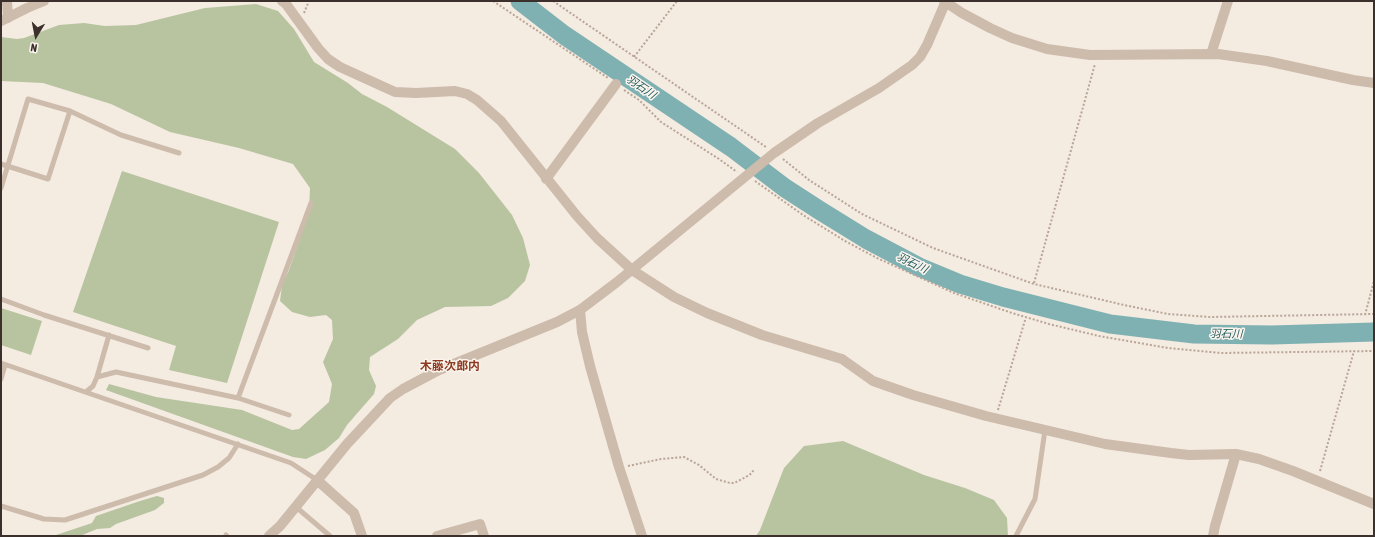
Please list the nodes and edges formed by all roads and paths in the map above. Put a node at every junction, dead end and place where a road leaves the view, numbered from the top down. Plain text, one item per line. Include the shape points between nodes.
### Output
1 (7, 1) edge
2 (44, 1) edge
3 (282, 1) edge
4 (553, 1) edge
5 (677, 1) edge
6 (945, 1) edge
7 (1228, 1) edge
8 (5, 19) edge
9 (1210, 54) junction
10 (1098, 55) junction
11 (634, 57) junction
12 (1374, 83) edge
13 (616, 84) dead end
14 (70, 111) junction
15 (178, 153) dead end
16 (773, 154) junction
17 (1, 164) edge
18 (8, 166) junction
19 (747, 176) junction
20 (546, 179) junction
21 (1, 188) edge
22 (311, 203) dead end
23 (632, 270) junction
24 (1374, 281) edge
25 (1034, 284) junction
26 (1, 299) edge
27 (580, 310) junction
28 (1365, 314) junction
29 (1374, 314) edge
30 (1026, 317) junction
31 (109, 335) junction
32 (148, 348) dead end
33 (1354, 351) junction
34 (1374, 351) edge
35 (3, 364) edge
36 (97, 377) junction
37 (1, 379) edge
38 (86, 392) junction
39 (238, 398) junction
40 (290, 415) dead end
41 (995, 418) junction
42 (1045, 430) junction
43 (238, 444) junction
44 (1236, 454) junction
45 (619, 467) junction
46 (754, 469) dead end
47 (317, 480) junction
48 (1317, 481) junction
49 (1374, 504) edge
50 (1, 506) edge
51 (296, 507) junction
52 (269, 536) edge
53 (330, 536) edge
54 (362, 536) edge
55 (437, 536) edge
56 (484, 536) edge
57 (642, 536) edge
58 (1016, 536) edge
59 (1213, 536) edge

1 - 8 street
2 - 8 street
3 - 20 street via 318,48 340,67 395,92 455,91 477,100 501,122
4 - 11 path
5 - 11 path
6 - 10 street via 962,13 1012,38 1047,50
6 - 16 street via 927,45 912,65
7 - 9 street
9 - 10 street
9 - 12 street via 1267,61
10 - 25 path
11 - 16 path
13 - 20 street
14 - 15 lane via 121,135
14 - 18 lane via 48,178
14 - 18 lane via 28,100
16 - 19 street
16 - 25 path via 862,214 933,248
17 - 18 lane
18 - 21 lane
19 - 23 street
19 - 30 path via 803,215 877,258 954,292
20 - 23 street via 597,238
22 - 39 lane
23 - 27 street
23 - 41 street via 674,297 707,313 762,334 842,359 873,381
24 - 28 path
25 - 28 path via 1168,314 1218,317
26 - 31 lane
27 - 45 street via 585,347
27 - 47 street via 439,370 403,389 379,409
28 - 29 path
30 - 33 path via 1099,336 1168,348 1221,353
30 - 41 path
31 - 32 lane
31 - 36 lane
33 - 34 path
33 - 48 path
35 - 37 lane
35 - 38 lane
36 - 38 lane via 93,386
36 - 39 lane via 116,372
38 - 43 lane
39 - 40 lane
41 - 42 street
42 - 44 street via 1105,444 1171,454
42 - 58 lane via 1035,499
43 - 47 lane via 291,463
43 - 50 lane via 229,458 203,475 65,520 44,519
44 - 48 street via 1272,463
44 - 59 street
45 - 46 path via 684,457 716,479 730,483 746,477
45 - 57 street
47 - 51 street
47 - 54 street via 354,513
48 - 49 street
51 - 52 street
51 - 53 lane
55 - 56 street via 480,524

